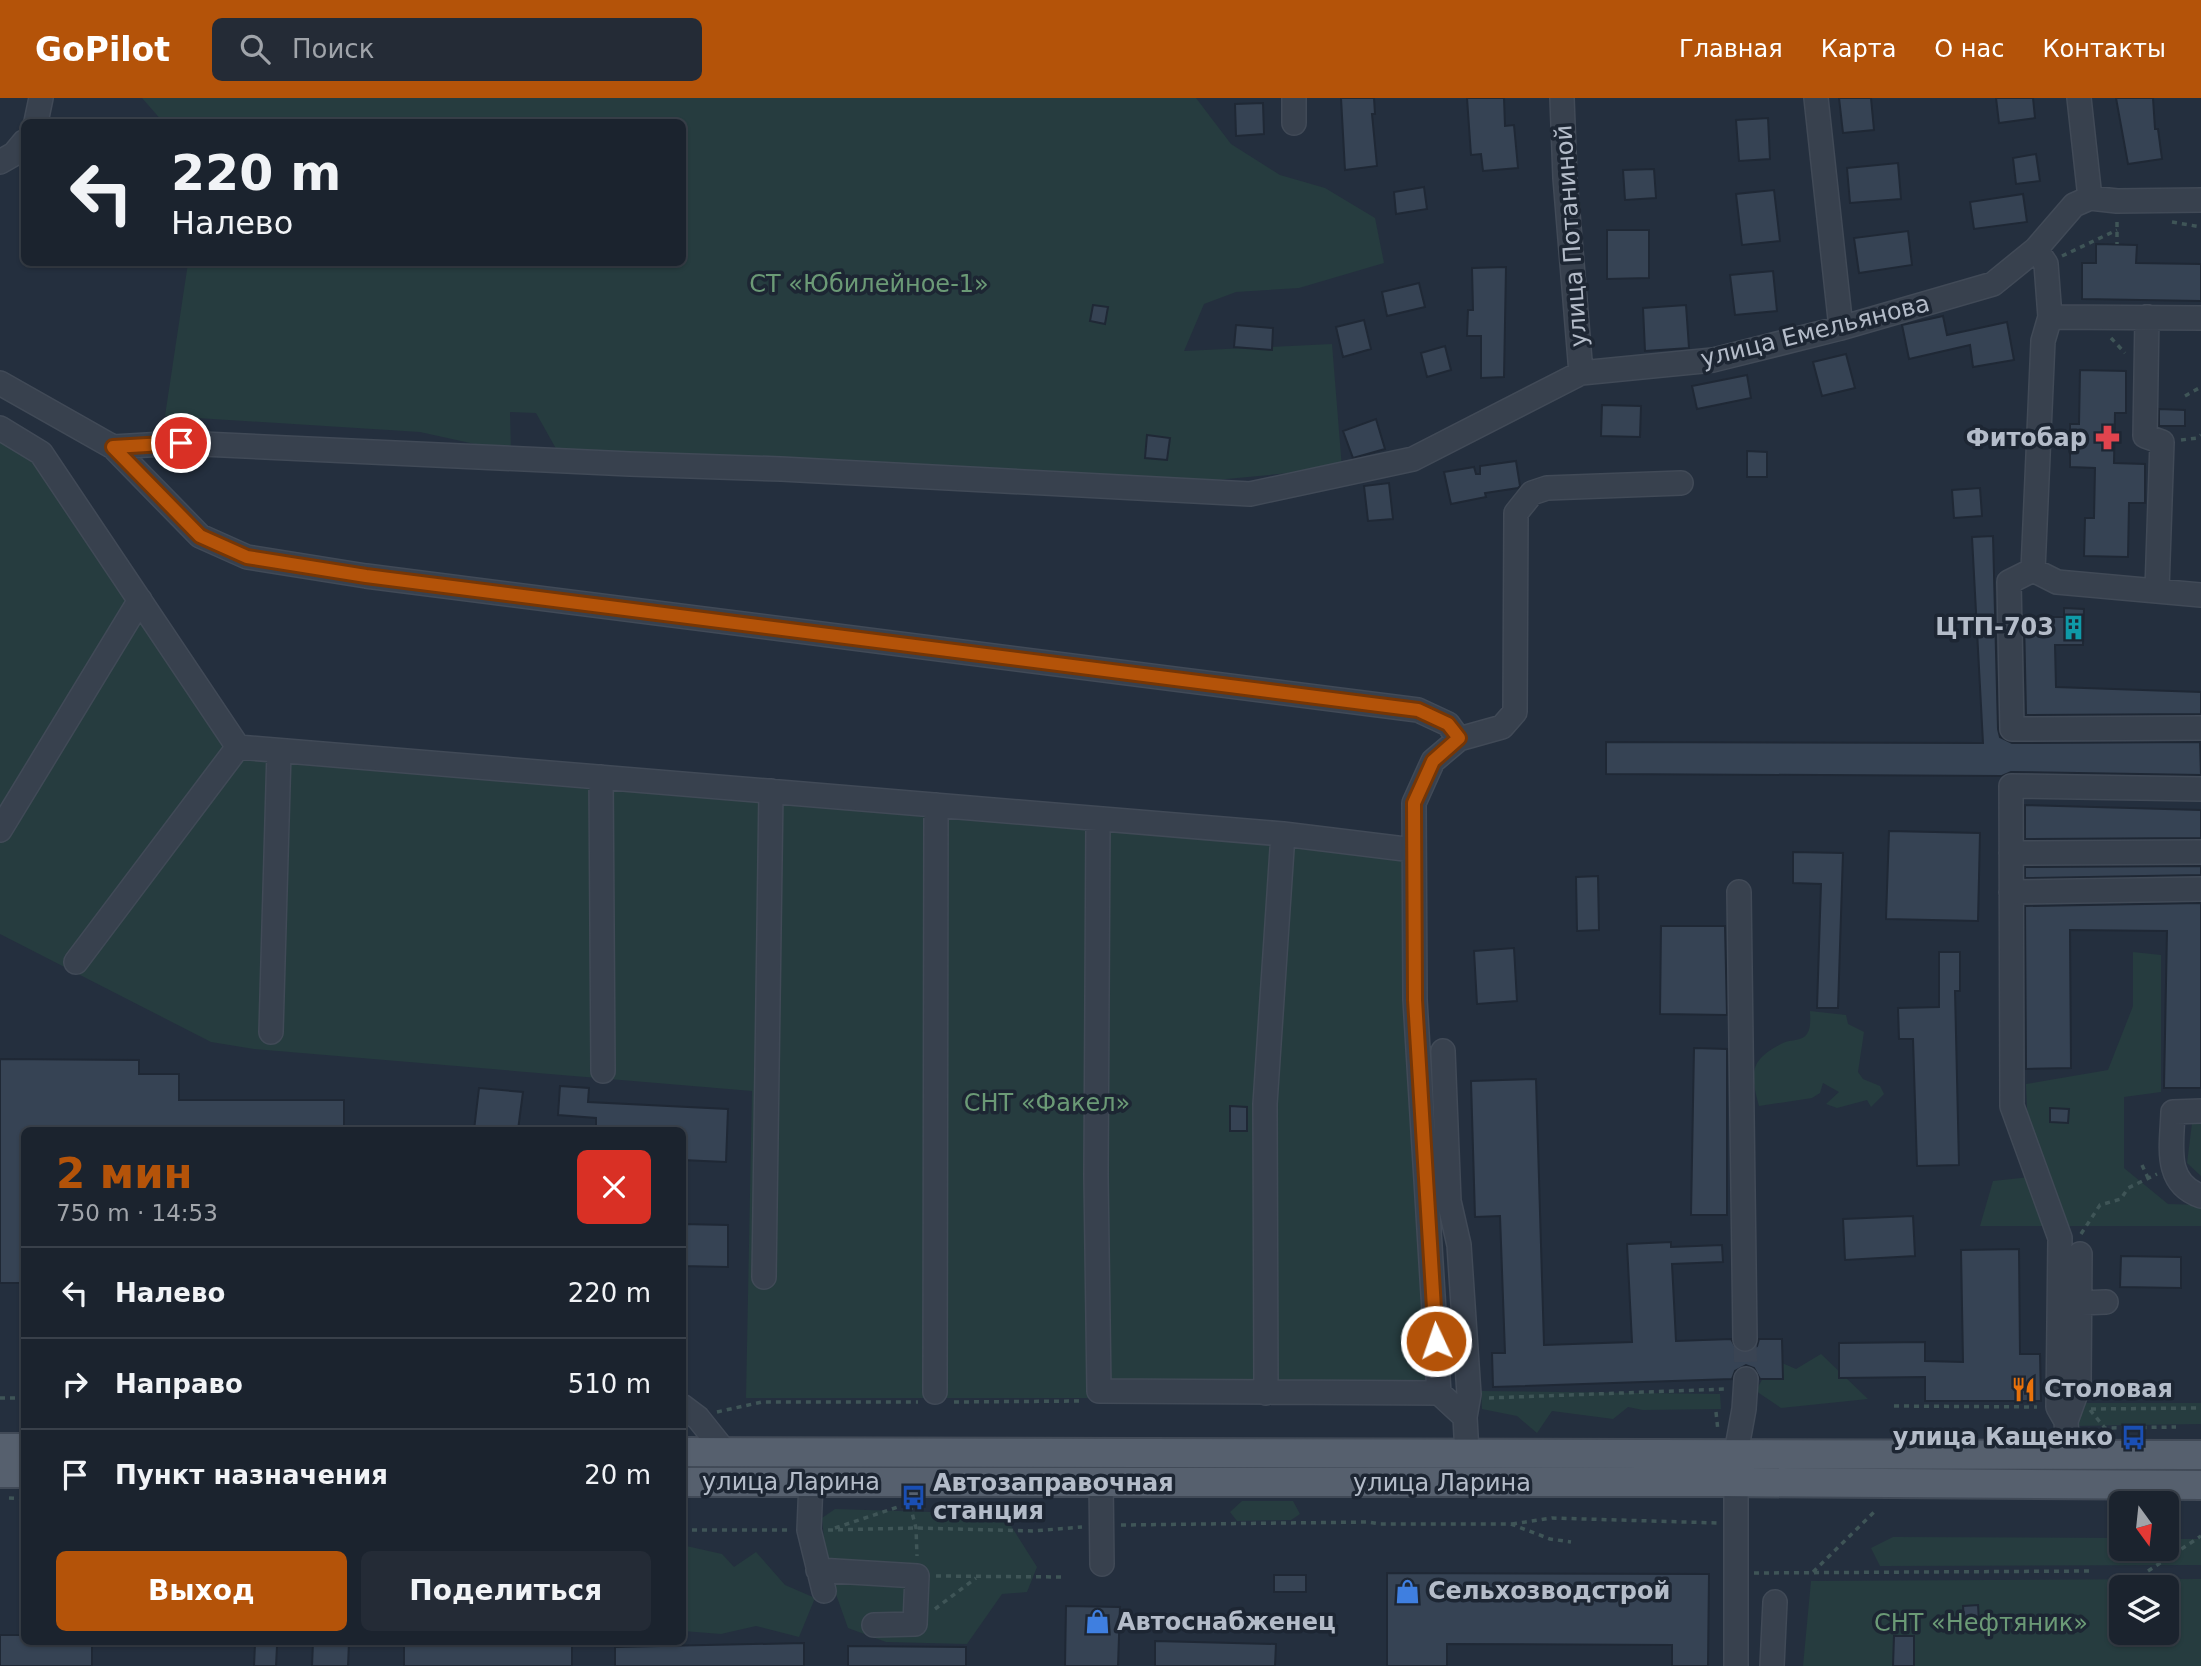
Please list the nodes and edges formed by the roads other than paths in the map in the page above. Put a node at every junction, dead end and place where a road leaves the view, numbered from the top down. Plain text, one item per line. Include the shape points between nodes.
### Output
1 (41, 98) edge
2 (1294, 98) edge
3 (1562, 98) edge
4 (1816, 98) edge
5 (2079, 98) edge
6 (37, 119) edge
7 (1294, 123) dead end
8 (21, 146) edge
9 (0, 162) edge
10 (2090, 198) junction
11 (2201, 201) edge
12 (2041, 256) junction
13 (2050, 317) junction
14 (2147, 317) junction
15 (2201, 318) edge
16 (1841, 328) junction
17 (1581, 373) junction
18 (0, 383) edge
19 (0, 428) edge
20 (113, 447) junction
21 (1681, 483) dead end
22 (2033, 570) junction
23 (2157, 590) junction
24 (2201, 595) edge
25 (140, 600) junction
26 (2201, 728) edge
27 (1459, 738) junction
28 (239, 747) junction
29 (279, 751) junction
30 (601, 777) junction
31 (2201, 789) edge
32 (771, 791) junction
33 (936, 805) junction
34 (1098, 819) junction
35 (0, 830) edge
36 (1283, 834) junction
37 (1413, 850) junction
38 (2201, 852) edge
39 (2011, 853) junction
40 (2201, 889) edge
41 (1739, 892) dead end
42 (2011, 892) junction
43 (76, 962) dead end
44 (271, 1032) dead end
45 (1443, 1051) dead end
46 (603, 1071) dead end
47 (2201, 1111) edge
48 (2201, 1196) edge
49 (2080, 1254) dead end
50 (764, 1277) dead end
51 (2106, 1302) dead end
52 (2080, 1303) junction
53 (1745, 1339) tunnel mouth
54 (1746, 1379) tunnel mouth
55 (935, 1392) dead end
56 (1266, 1393) junction
57 (1439, 1393) junction
58 (686, 1409) edge
59 (1465, 1417) junction
60 (2066, 1421) junction
61 (1727, 1447) junction
62 (0, 1448) edge
63 (21, 1448) edge
64 (686, 1452) edge
65 (726, 1453) junction
66 (1467, 1454) junction
67 (2068, 1455) junction
68 (2201, 1455) edge
69 (0, 1473) edge
70 (21, 1473) edge
71 (1101, 1481) junction
72 (686, 1482) edge
73 (811, 1482) junction
74 (1736, 1483) junction
75 (2201, 1485) edge
76 (1102, 1564) dead end
77 (1775, 1602) dead end
78 (874, 1625) dead end
79 (1736, 1666) edge
80 (1772, 1666) edge

1 - 6 street
2 - 7 street
3 - 17 street, улица Потаниной
4 - 16 street
5 - 10 street
8 - 9 street
10 - 11 street
10 - 12 street, улица Емельянова via 2074,205
12 - 13 street
12 - 16 street, улица Емельянова via 1993,284
13 - 14 street
13 - 22 street via 2043,341
14 - 15 street
14 - 23 street via 2146,436 2162,442
16 - 17 street, улица Емельянова via 1713,360
17 - 20 street, улица Емельянова via 1413,459 1250,494 181,443
18 - 20 street
19 - 25 street via 41,453
20 - 27 street via 200,536 247,557 1418,710 1448,724
21 - 27 street via 1547,488 1532,493 1516,513 1515,712 1503,727
22 - 23 street via 2057,582
22 - 26 street via 2009,582 2012,729
23 - 24 street
25 - 28 street
25 - 35 street
27 - 37 street via 1433,761 1414,803
28 - 29 street
28 - 43 street
29 - 30 street
29 - 44 street
30 - 32 street
30 - 46 street
31 - 39 street via 2011,786
32 - 33 street
32 - 50 street
33 - 34 street
33 - 55 street
34 - 36 street
34 - 56 street via 1099,1391
36 - 37 street
36 - 56 street via 1265,1104
37 - 57 street via 1415,1000
38 - 39 street
39 - 42 street
40 - 42 street
41 - 53 street
42 - 60 street via 2012,1106 2060,1238 2058,1407
45 - 59 street via 1449,1201 1459,1245 1469,1394
47 - 48 street via 2173,1112 2172,1167 2187,1191
49 - 52 street
51 - 52 street
52 - 60 street via 2079,1385
54 - 61 street via 1744,1409
56 - 57 street
57 - 59 street
58 - 65 street
59 - 66 street
60 - 67 street
61 - 66 main road, улица Ларина
61 - 67 main road, улица Ларина
61 - 74 street
62 - 63 main road
64 - 65 main road, улица Ларина
65 - 66 main road, улица Ларина
67 - 68 main road, улица Ларина
69 - 70 main road
71 - 73 main road, улица Ларина
71 - 74 main road, улица Ларина
71 - 76 street
72 - 73 main road, улица Ларина
73 - 78 street via 820,1530 821,1581 917,1576 915,1624
74 - 75 main road, улица Ларина
74 - 79 street
77 - 80 street

